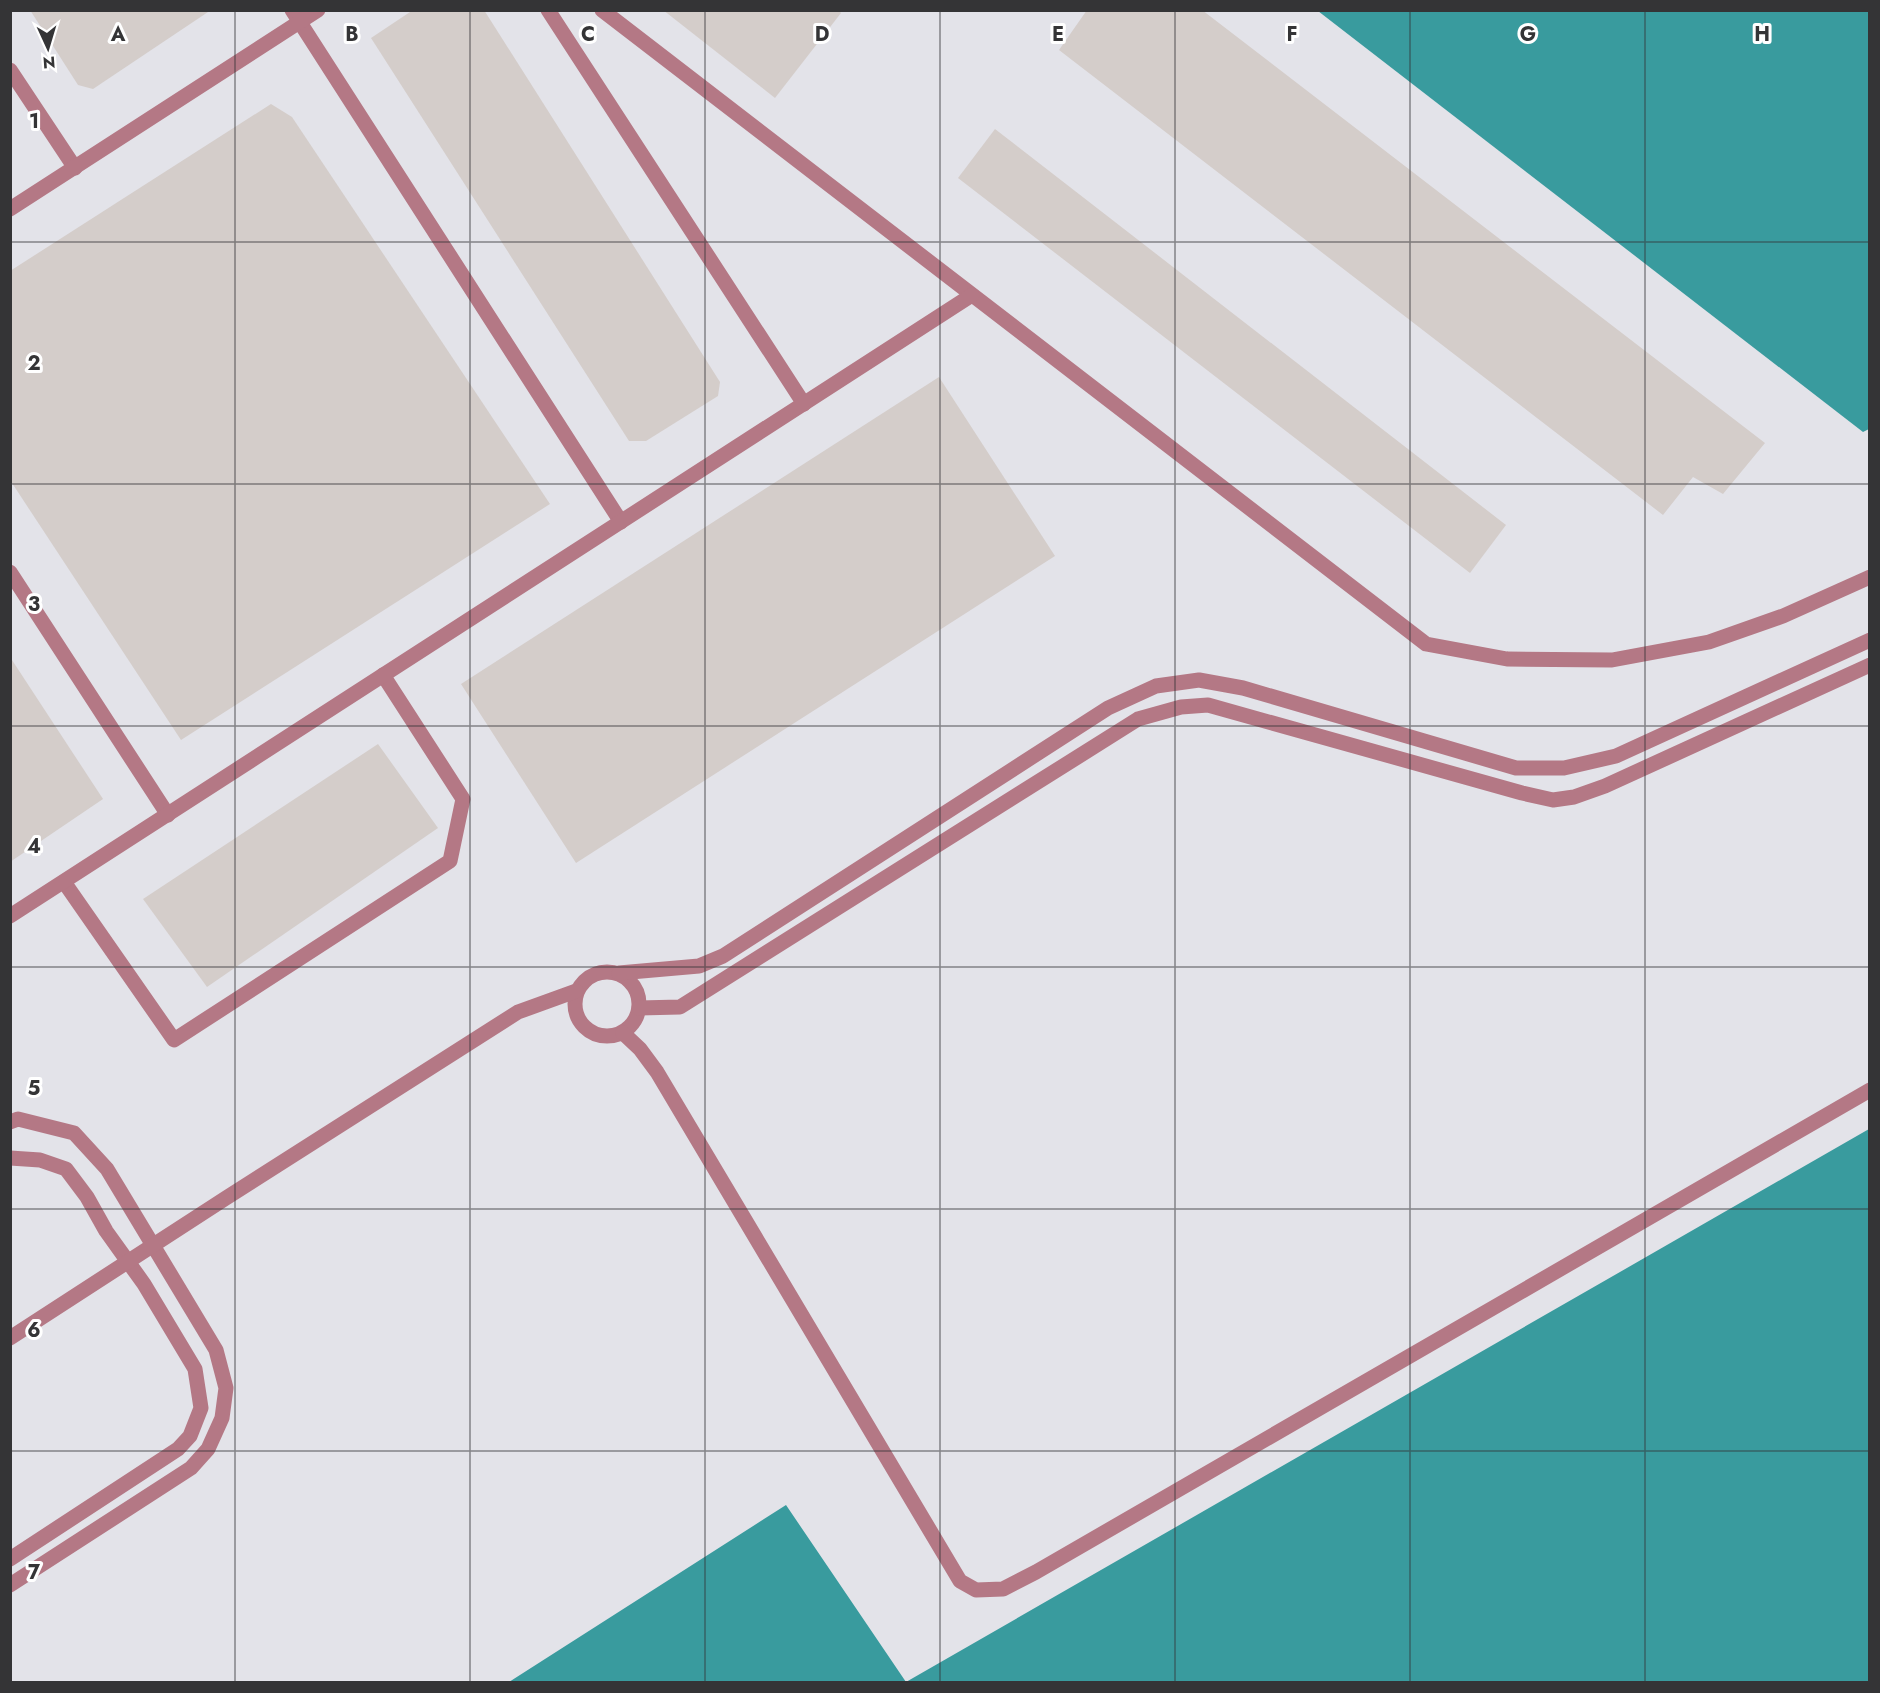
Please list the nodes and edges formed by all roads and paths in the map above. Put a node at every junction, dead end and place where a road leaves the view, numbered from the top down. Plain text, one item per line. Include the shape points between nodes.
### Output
1 (318, 10) edge
2 (548, 10) edge
3 (602, 10) edge
4 (296, 17) edge
5 (10, 70) edge
6 (75, 168) junction
7 (10, 209) edge
8 (972, 295) junction
9 (804, 404) junction
10 (621, 522) junction
11 (10, 572) edge
12 (1869, 577) edge
13 (1869, 640) edge
14 (1869, 665) edge
15 (383, 675) junction
16 (168, 815) junction
17 (64, 882) junction
18 (10, 916) edge
19 (619, 974) junction
20 (576, 991) junction
21 (639, 1008) junction
22 (623, 1033) junction
23 (1869, 1089) edge
24 (10, 1122) edge
25 (10, 1158) edge
26 (154, 1245) junction
27 (128, 1262) junction
28 (10, 1338) edge
29 (10, 1559) edge
30 (10, 1585) edge

1 - 4 lane
2 - 9 lane
3 - 8 lane
4 - 6 lane
4 - 10 lane
5 - 6 lane
6 - 7 lane
8 - 9 lane
8 - 12 lane via 1426,644 1507,659 1612,660 1709,642 1784,616
9 - 10 lane
10 - 15 lane
11 - 16 lane
13 - 19 lane via 1616,756 1564,768 1516,768 1243,688 1199,680 1156,686 1108,708 723,956 699,966
14 - 21 lane via 1605,786 1553,800 1208,705 1181,707 1138,719 680,1007
15 - 16 lane
15 - 17 lane via 463,799 450,861 174,1040
16 - 17 lane
17 - 18 lane
19 - 20 lane via 602,972 587,978
19 - 21 lane via 635,987
20 - 22 lane via 575,1015 581,1026 601,1036
20 - 26 lane via 518,1012
21 - 22 lane via 637,1017
22 - 23 lane via 657,1072 960,1581 976,1590 1003,1589 1036,1572
24 - 26 lane via 18,1119 74,1133 107,1169
25 - 27 lane via 40,1160 66,1169
26 - 27 lane
26 - 30 lane via 216,1350 226,1388 222,1418 208,1449 190,1468
27 - 28 lane
27 - 29 lane via 195,1370 201,1408 190,1436 178,1449

